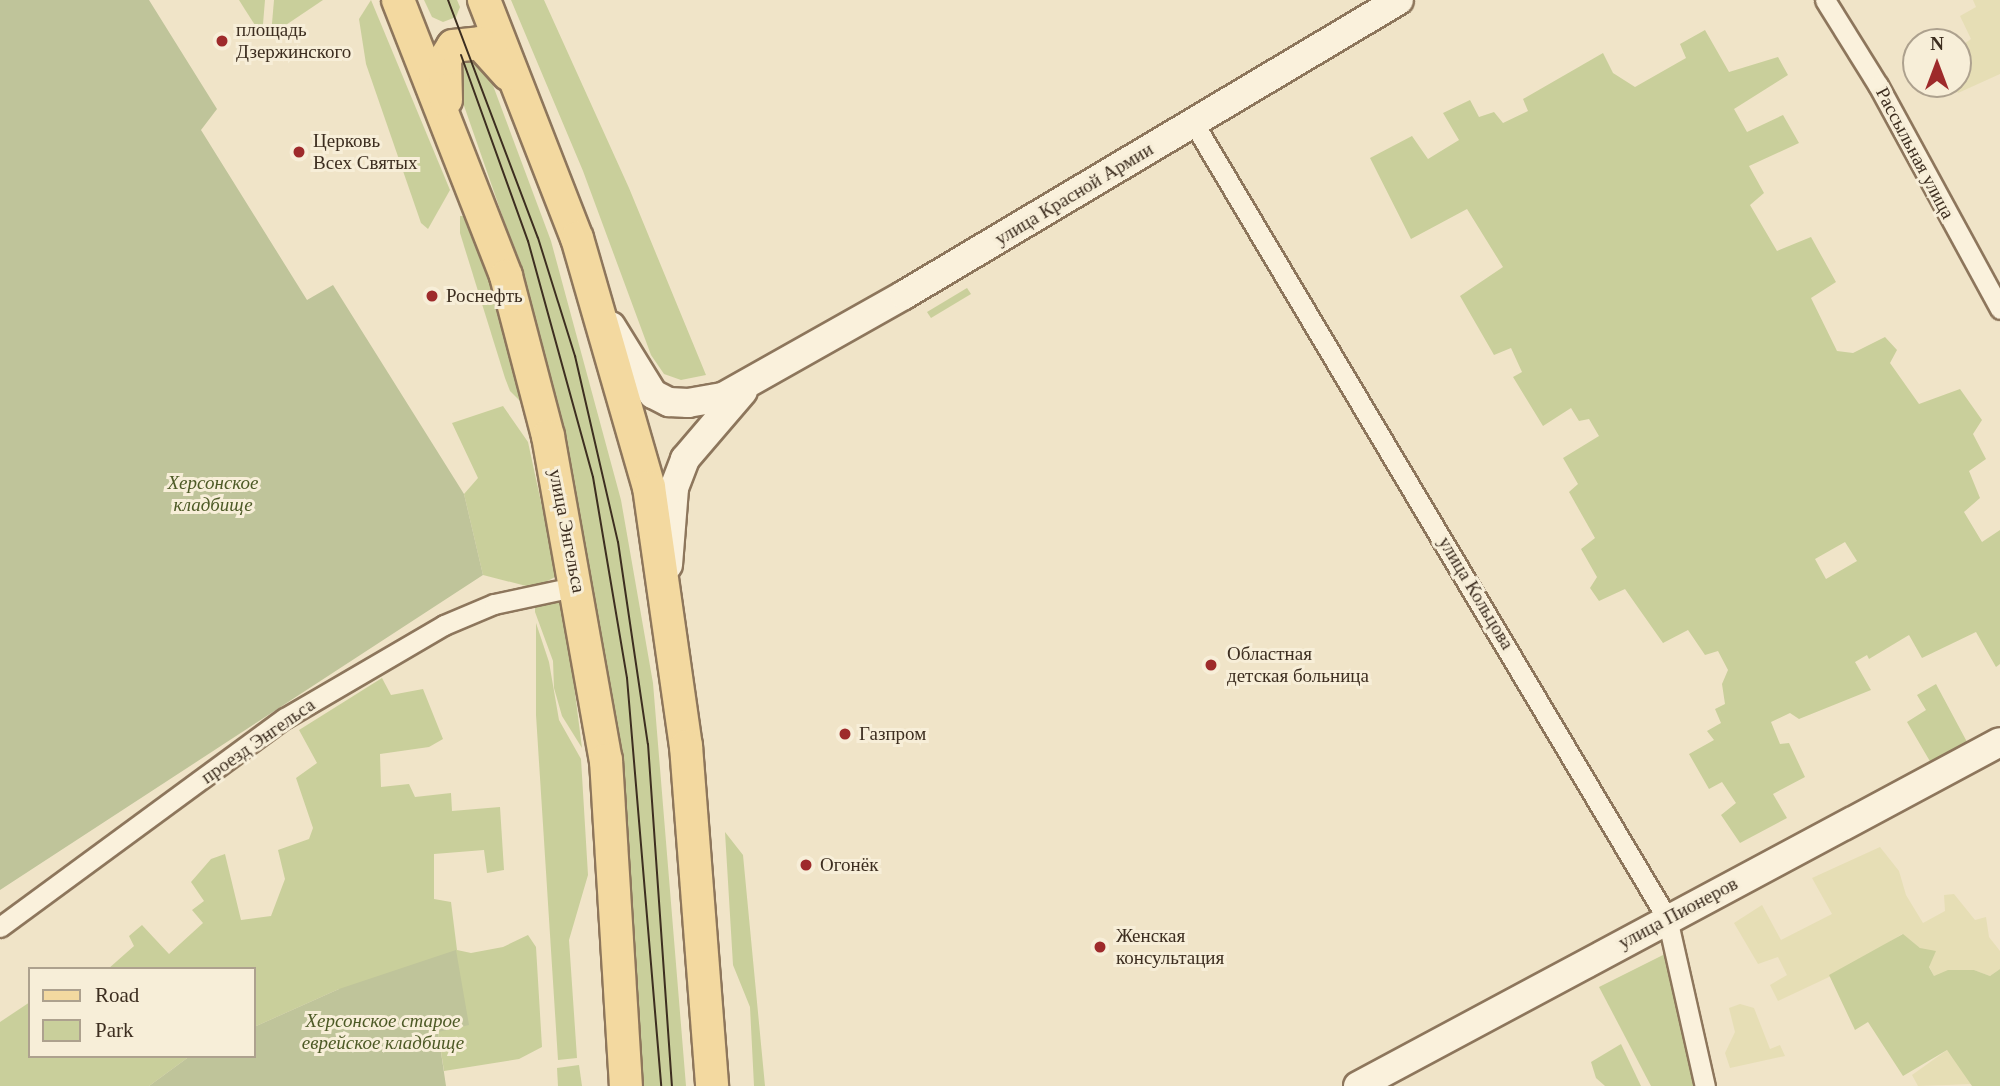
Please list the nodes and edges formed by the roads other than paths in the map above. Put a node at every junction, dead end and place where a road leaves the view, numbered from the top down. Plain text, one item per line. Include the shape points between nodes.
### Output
1 (398, 0) edge
2 (404, 0) edge
3 (470, 0) edge
4 (484, 0) edge
5 (1399, 0) edge
6 (1825, 0) edge
7 (523, 91) junction
8 (447, 122) junction
9 (1193, 122) junction
10 (595, 295) junction
11 (2000, 309) edge
12 (747, 387) junction
13 (578, 586) junction
14 (671, 623) junction
15 (2000, 742) edge
16 (1667, 918) junction
17 (0, 928) edge
18 (626, 1086) edge
19 (712, 1086) edge
20 (1358, 1086) edge
21 (1705, 1086) edge

1 - 8 main road, улица Энгельса
2 - 3 main road via 439,32 465,22
4 - 7 main road
5 - 9 main road, улица Красной Армии
6 - 11 street, Рассыльная улица via 1878,85
7 - 8 main road via 480,43 453,46 443,74
7 - 10 main road
8 - 13 main road, улица Энгельса via 506,276 548,436
9 - 12 main road, улица Красной Армии
9 - 16 street, улица Кольцова
10 - 12 main road via 627,357 653,394 669,402 688,403 716,400
10 - 14 main road via 649,487
12 - 14 main road via 699,438 674,488 667,568
13 - 17 street, проезд Энгельса via 494,604 444,625 285,718
13 - 18 main road, улица Энгельса via 606,760
14 - 19 main road via 686,746
15 - 16 main road, улица Пионеров
16 - 20 main road, улица Пионеров
16 - 21 street, улица Кольцова

